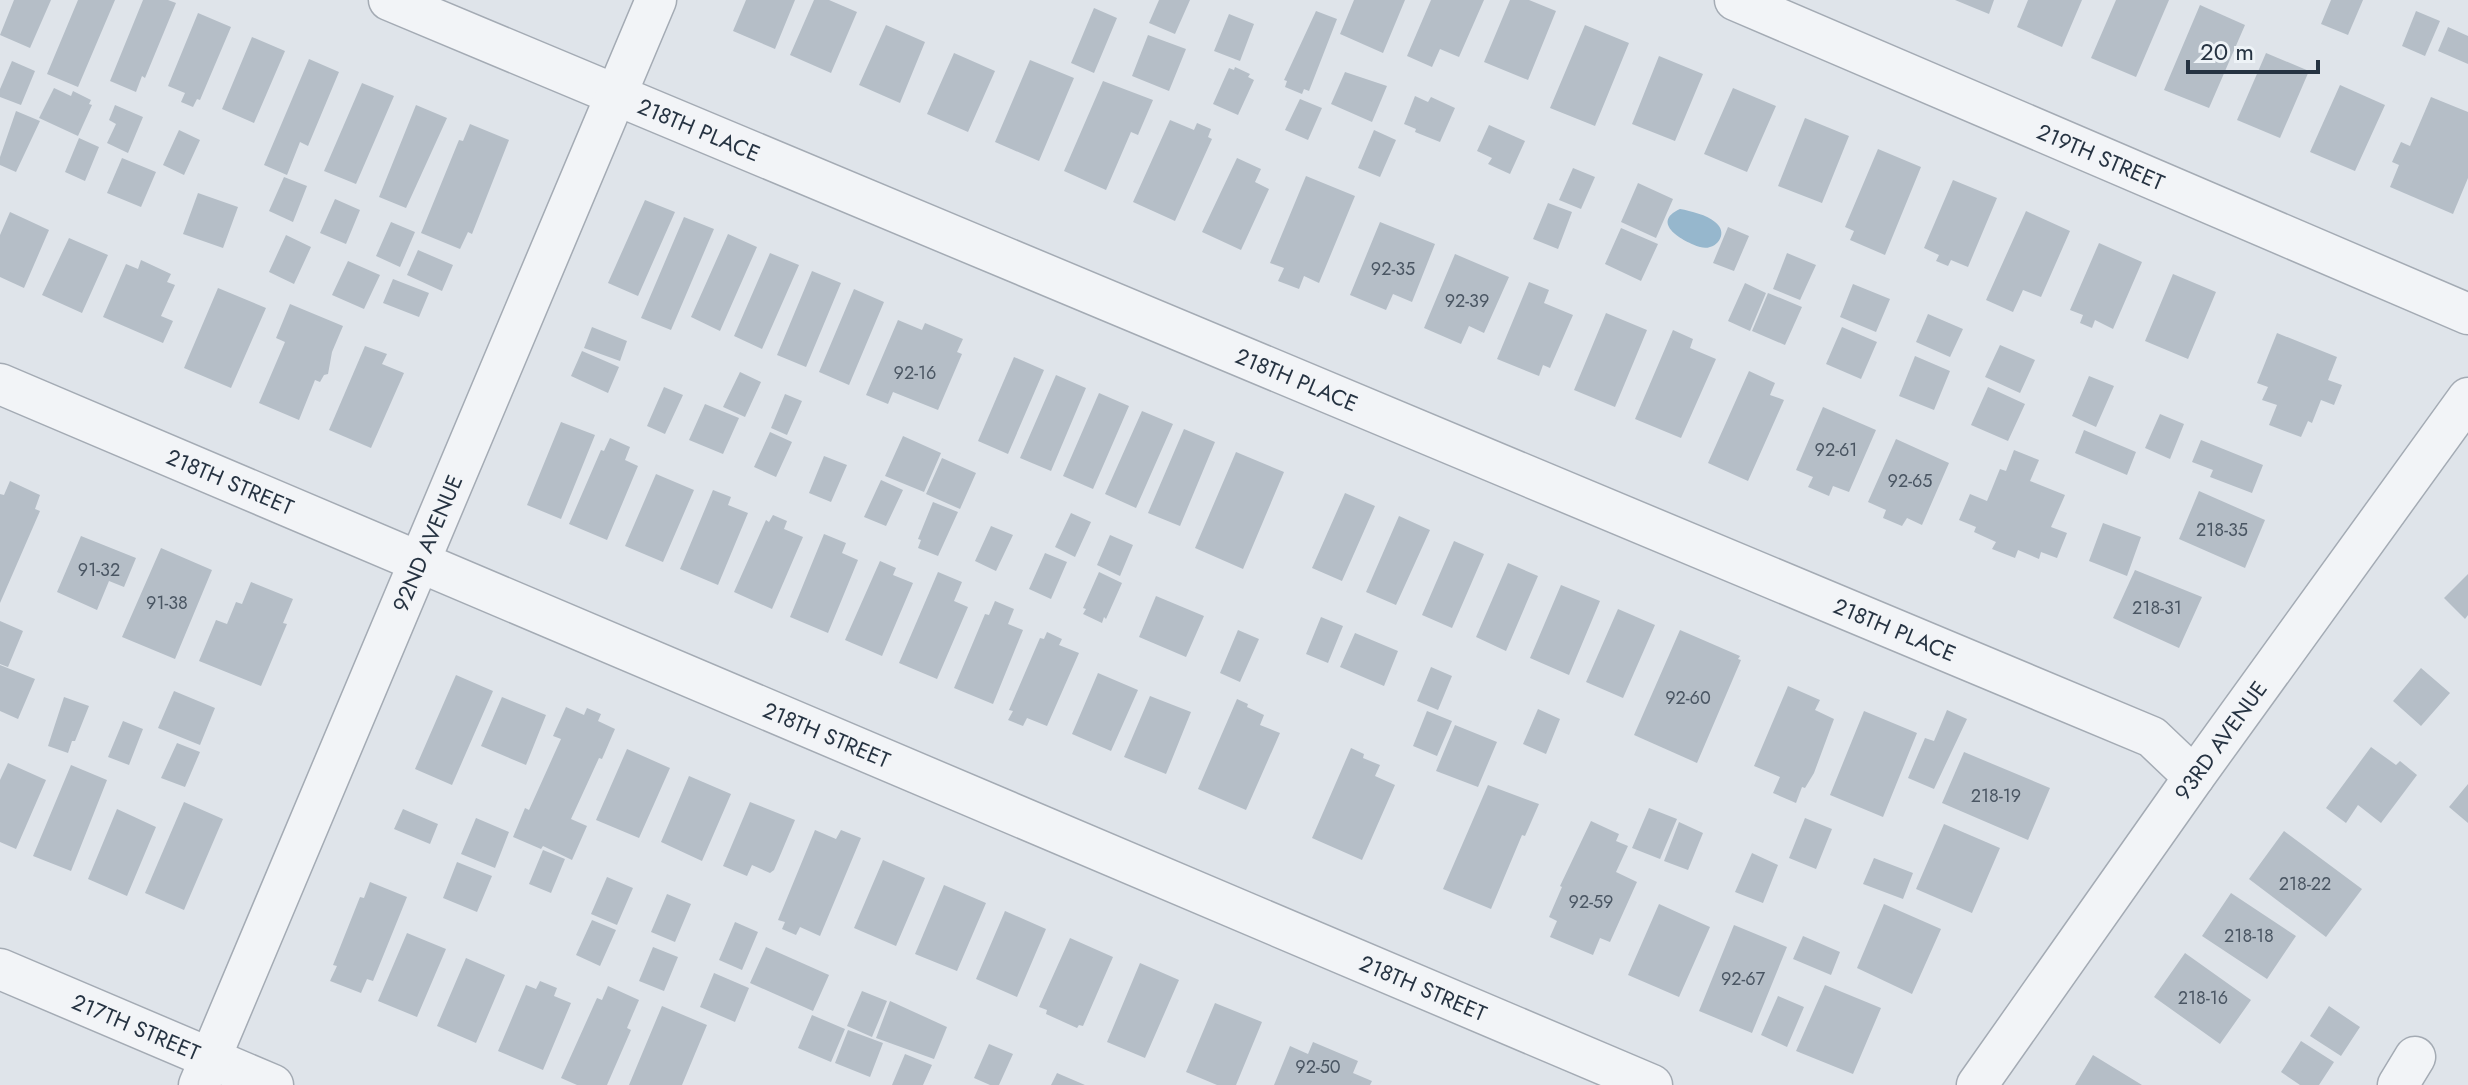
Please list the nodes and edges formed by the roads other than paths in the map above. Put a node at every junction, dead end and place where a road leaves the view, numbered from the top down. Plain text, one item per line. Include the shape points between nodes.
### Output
1 (389, 0) edge
2 (656, 0) edge
3 (1735, 0) edge
4 (614, 95) junction
5 (2468, 314) edge
6 (0, 384) edge
7 (2468, 398) edge
8 (420, 563) junction
9 (2194, 777) junction
10 (0, 969) edge
11 (204, 1072) edge
12 (273, 1085) edge
13 (1652, 1085) edge
14 (1977, 1085) edge

1 - 4 street, 218TH PLACE
2 - 4 street, 92ND AVENUE
3 - 5 street, 219TH STREET
4 - 8 street, 92ND AVENUE
4 - 9 street, 218TH PLACE via 2152,737
6 - 8 street, 218TH STREET
7 - 9 street, 93RD AVENUE
8 - 11 street, 92ND AVENUE
8 - 13 street, 218TH STREET
9 - 14 street, 93RD AVENUE
10 - 11 street, 217TH STREET
11 - 12 street, 217TH STREET

